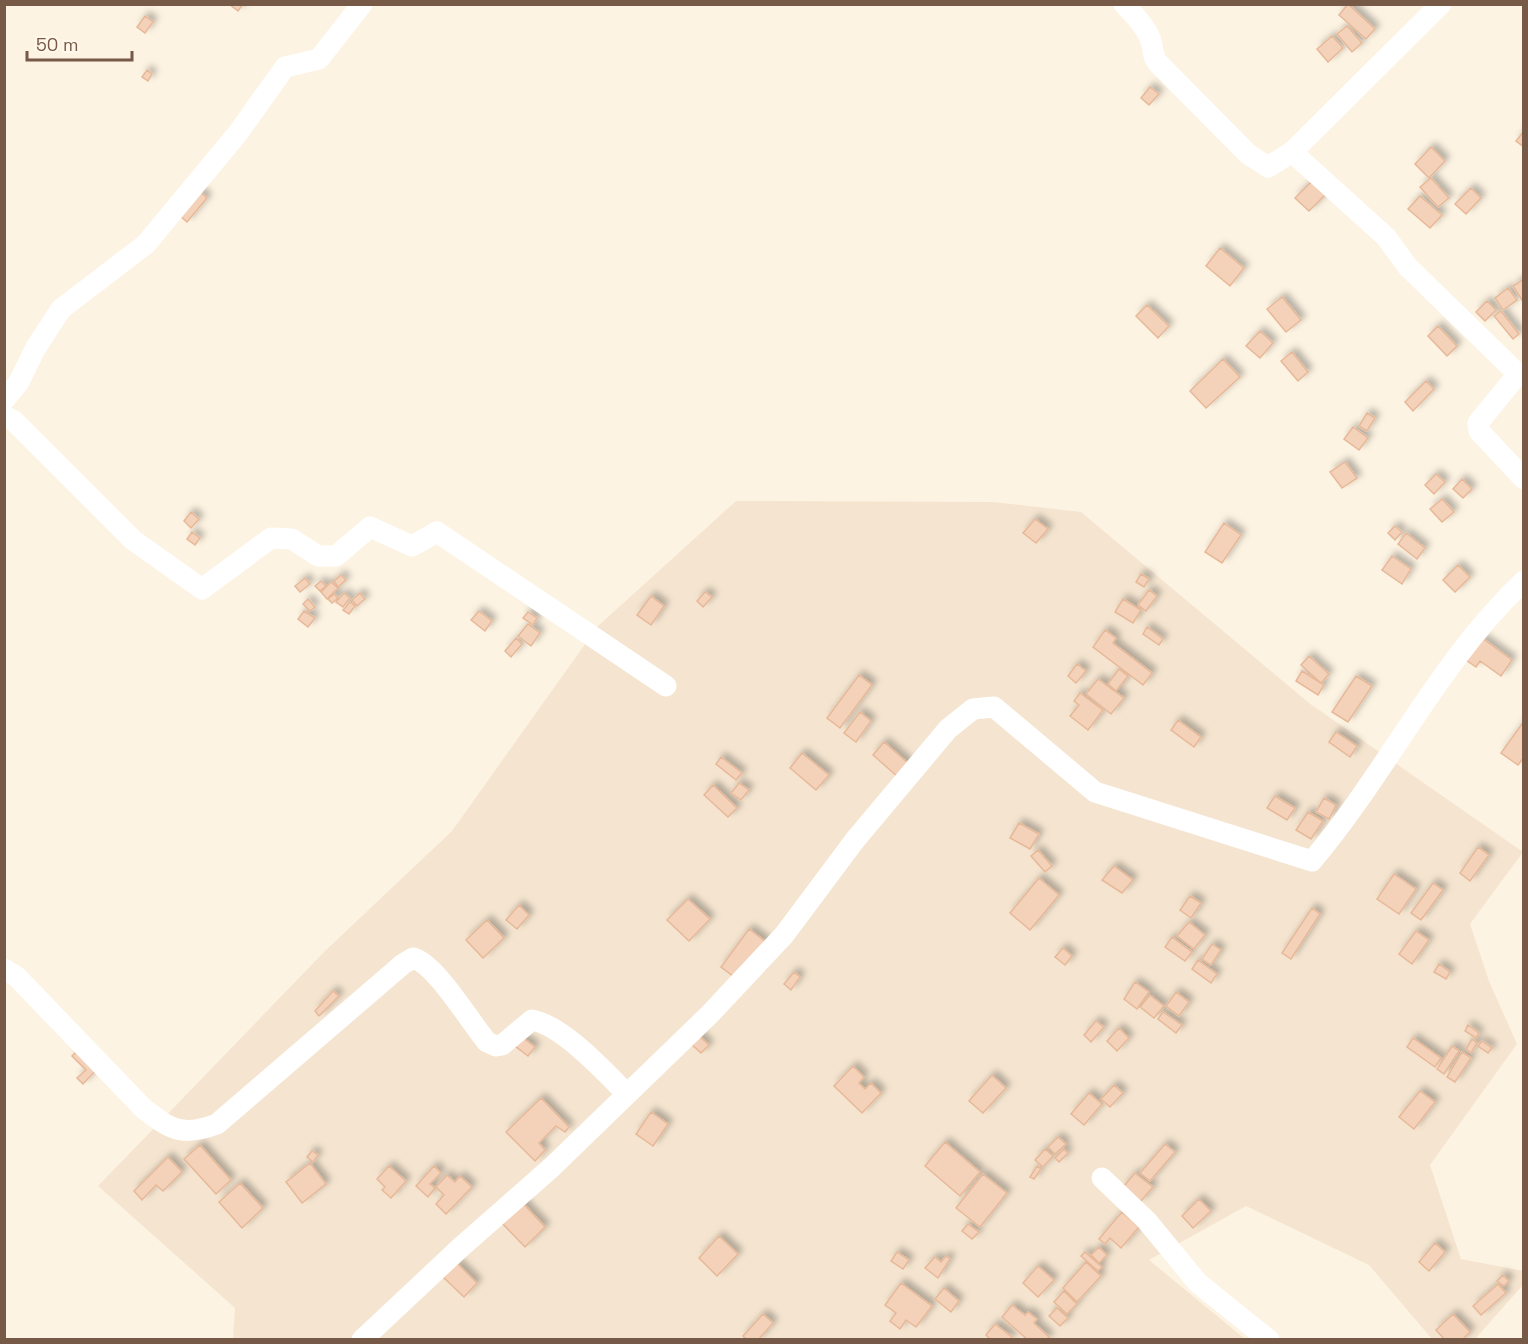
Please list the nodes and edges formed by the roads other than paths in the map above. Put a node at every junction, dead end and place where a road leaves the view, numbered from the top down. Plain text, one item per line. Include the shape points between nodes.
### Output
1 (362, 4) edge
2 (1124, 4) edge
3 (1441, 4) edge
4 (1292, 152) junction
5 (1521, 374) edge
6 (4, 400) edge
7 (4, 416) edge
8 (1524, 479) edge
9 (1524, 581) edge
10 (666, 686) dead end
11 (4, 969) edge
12 (627, 1094) junction
13 (1101, 1178) dead end
14 (362, 1340) edge
15 (1269, 1340) edge

1 - 6 street via 319,59 285,66 238,133 146,244 61,309 34,349 19,382
2 - 4 street via 1146,32 1152,56 1259,163 1268,167
3 - 4 street
4 - 5 street via 1386,237 1408,267
5 - 8 street via 1478,423 1479,430
7 - 10 street via 14,421 133,540 202,590 271,538 292,539 318,556 336,556 370,527 412,546 437,532
9 - 12 street via 1496,606 1446,670 1373,782 1312,861 1095,792 994,707 973,708 948,729 855,840 784,934 710,1014
11 - 12 street via 17,976 144,1109 166,1126 183,1132 197,1132 217,1124 413,958 422,960 434,972 487,1042 502,1045 532,1020 539,1022 572,1045
12 - 14 street
13 - 15 street via 1147,1221 1198,1283

